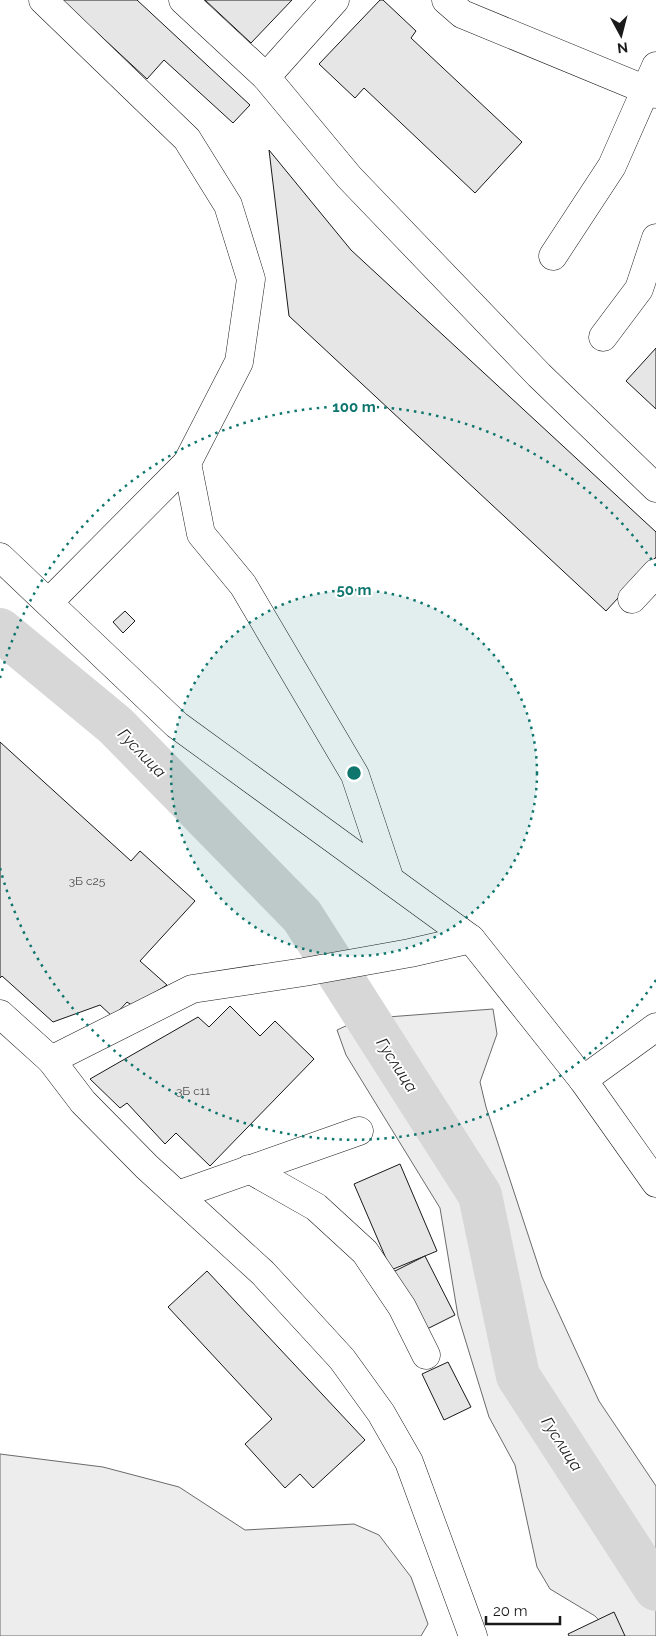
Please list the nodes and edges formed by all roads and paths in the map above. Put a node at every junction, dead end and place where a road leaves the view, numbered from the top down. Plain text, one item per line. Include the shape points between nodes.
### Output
1 (43, 0) edge
2 (183, 0) edge
3 (335, 0) edge
4 (446, 0) edge
5 (656, 66) edge
6 (266, 78) junction
7 (651, 92) edge
8 (656, 238) edge
9 (552, 256) dead end
10 (603, 337) dead end
11 (187, 463) junction
12 (656, 488) edge
13 (0, 558) edge
14 (656, 573) edge
15 (632, 599) dead end
16 (49, 602) junction
17 (390, 880) junction
18 (471, 939) junction
19 (0, 1014) edge
20 (656, 1027) edge
21 (51, 1060) junction
22 (583, 1080) junction
23 (359, 1131) dead end
24 (249, 1170) junction
25 (656, 1183) edge
26 (178, 1195) junction
27 (426, 1355) dead end
28 (473, 1636) edge

1 - 11 lane via 187,139 228,205 252,279 238,362
2 - 6 lane
3 - 6 lane
4 - 7 lane via 462,14
5 - 7 lane
6 - 12 lane via 349,177 539,375
7 - 9 lane via 612,166
8 - 10 lane via 639,288
11 - 16 lane
11 - 17 lane via 201,534 243,585 355,775
13 - 16 lane
14 - 15 lane
16 - 17 lane via 177,724
17 - 18 lane
18 - 21 lane via 304,972 192,989
18 - 22 lane
19 - 21 lane
20 - 22 lane
21 - 26 lane via 83,1102
22 - 25 lane
23 - 24 lane
24 - 26 lane
24 - 27 lane via 316,1207 365,1252 402,1307
26 - 28 lane via 263,1273 342,1359 381,1413 409,1462

